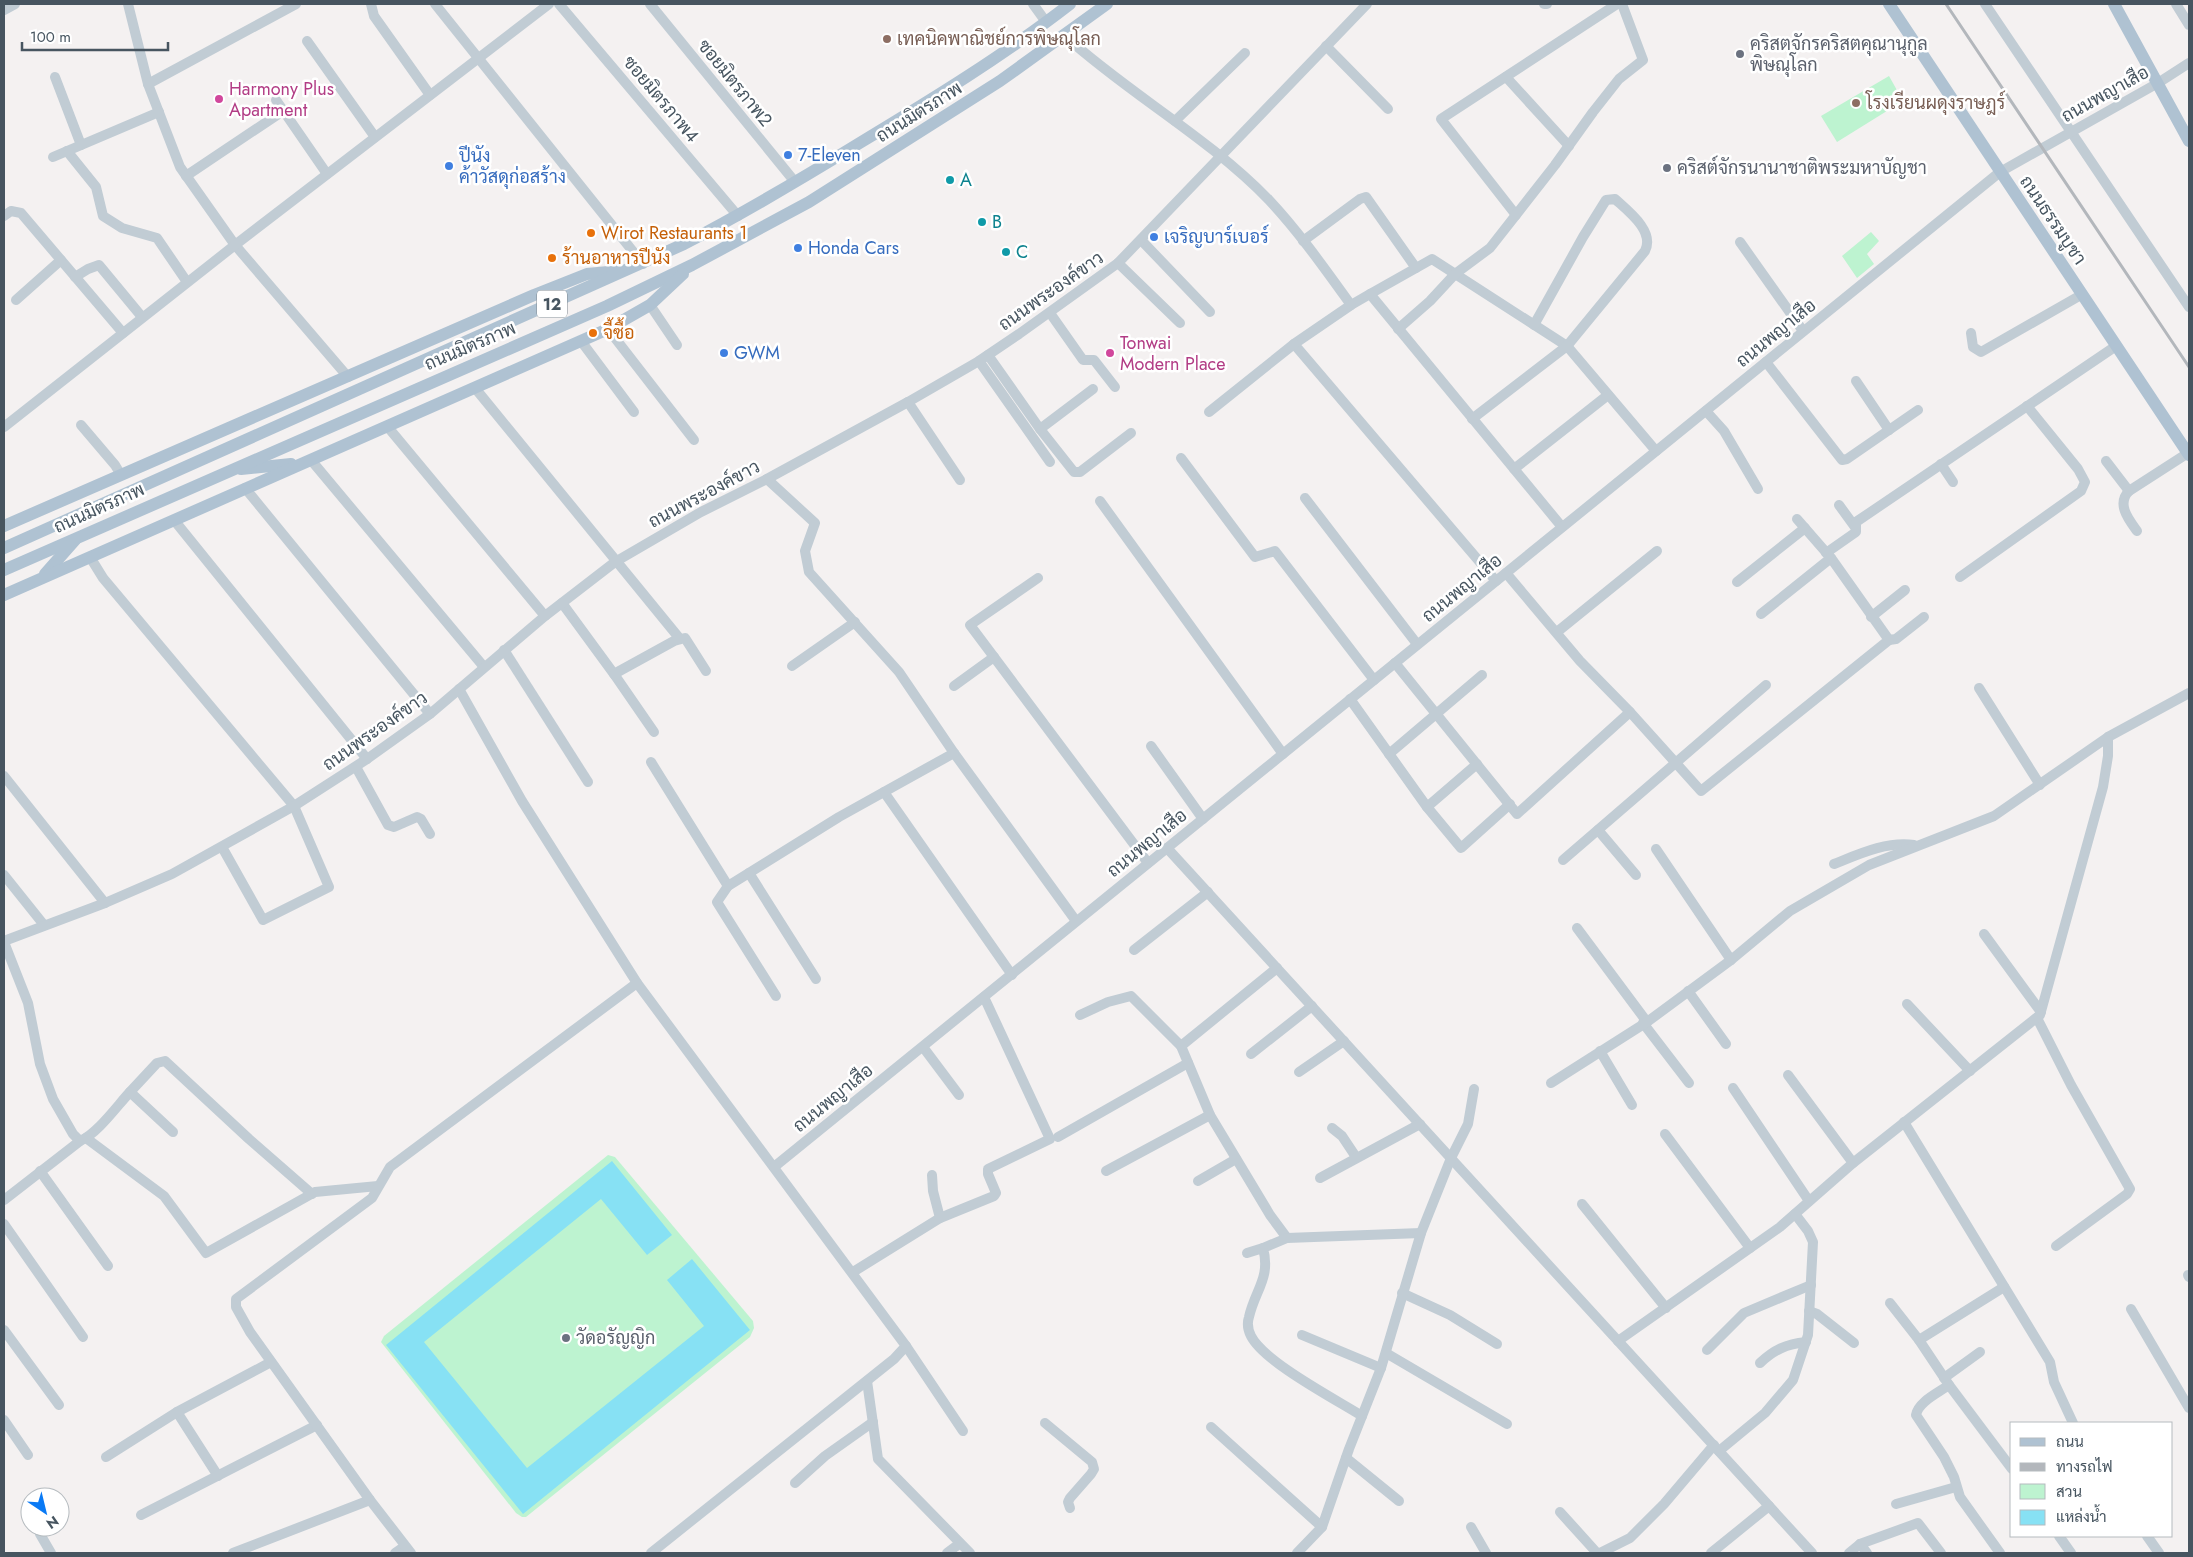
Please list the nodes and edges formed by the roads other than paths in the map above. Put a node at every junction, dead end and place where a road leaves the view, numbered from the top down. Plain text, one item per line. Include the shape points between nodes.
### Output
1 (15, 4) edge
2 (128, 4) edge
3 (296, 4) edge
4 (371, 4) edge
5 (435, 4) edge
6 (549, 4) edge
7 (559, 4) edge
8 (650, 4) edge
9 (1033, 4) edge
10 (1070, 4) edge
11 (1107, 4) edge
12 (1367, 4) edge
13 (1617, 4) edge
14 (1622, 4) edge
15 (1889, 4) edge
16 (1985, 4) edge
17 (2114, 4) edge
18 (2176, 4) edge
19 (4, 10) edge
20 (1046, 22) junction
21 (2189, 25) edge
22 (1065, 36) junction
23 (307, 41) dead end
24 (1326, 46) junction
25 (1245, 53) dead end
26 (478, 58) junction
27 (2189, 63) edge
28 (55, 77) dead end
29 (1506, 77) junction
30 (2158, 83) junction
31 (148, 84) junction
32 (430, 94) junction
33 (276, 100) dead end
34 (1388, 109) dead end
35 (159, 112) junction
36 (280, 113) dead end
37 (1175, 121) junction
38 (2071, 131) junction
39 (375, 137) junction
40 (2189, 141) edge
41 (81, 145) junction
42 (1569, 146) junction
43 (66, 151) junction
44 (1220, 156) junction
45 (53, 157) dead end
46 (2000, 172) junction
47 (327, 174) junction
48 (186, 176) junction
49 (795, 182) junction
50 (1516, 215) junction
51 (4, 216) edge
52 (738, 216) junction
53 (1141, 240) junction
54 (1303, 241) junction
55 (1740, 242) dead end
56 (234, 245) junction
57 (61, 260) junction
58 (1118, 263) junction
59 (643, 264) junction
60 (692, 265) junction
61 (1416, 268) junction
62 (629, 270) junction
63 (1455, 274) junction
64 (75, 277) junction
65 (187, 282) junction
66 (1370, 294) junction
67 (2081, 295) junction
68 (16, 300) dead end
69 (650, 305) junction
70 (1351, 305) junction
71 (2189, 307) edge
72 (1210, 312) dead end
73 (1050, 313) junction
74 (142, 318) junction
75 (1180, 324) dead end
76 (1534, 324) junction
77 (608, 329) junction
78 (1398, 329) junction
79 (1803, 331) junction
80 (123, 333) junction
81 (1970, 333) dead end
82 (581, 341) junction
83 (1294, 344) junction
84 (677, 345) dead end
85 (1567, 346) junction
86 (2116, 346) junction
87 (988, 354) junction
88 (979, 361) junction
89 (1766, 362) junction
90 (348, 377) junction
91 (1856, 381) dead end
92 (1115, 387) dead end
93 (475, 388) junction
94 (1093, 389) dead end
95 (1608, 395) junction
96 (908, 402) junction
97 (2027, 406) junction
98 (278, 407) junction
99 (1918, 410) dead end
100 (1706, 411) junction
101 (634, 412) dead end
102 (1209, 412) dead end
103 (1472, 419) junction
104 (81, 425) dead end
105 (387, 426) junction
106 (4, 427) edge
107 (1040, 429) junction
108 (1889, 430) junction
109 (1131, 433) dead end
110 (694, 440) dead end
111 (1656, 451) junction
112 (221, 452) junction
113 (2189, 454) edge
114 (1181, 458) dead end
115 (307, 461) junction
116 (2106, 461) dead end
117 (1050, 462) dead end
118 (1941, 464) junction
119 (1514, 469) junction
120 (229, 470) junction
121 (121, 475) junction
122 (767, 479) junction
123 (960, 480) dead end
124 (1953, 482) dead end
125 (245, 488) junction
126 (1758, 489) dead end
127 (2128, 491) junction
128 (1305, 498) dead end
129 (1100, 501) dead end
130 (1839, 505) dead end
131 (83, 514) junction
132 (70, 519) junction
133 (1796, 519) dead end
134 (18, 520) junction
135 (174, 520) junction
136 (4, 526) edge
137 (1562, 527) junction
138 (1855, 527) junction
139 (1805, 528) junction
140 (90, 531) junction
141 (2137, 531) dead end
142 (78, 537) junction
143 (4, 548) edge
144 (1657, 551) dead end
145 (90, 556) junction
146 (1828, 556) junction
147 (616, 562) junction
148 (4, 570) edge
149 (1506, 573) junction
150 (1960, 577) dead end
151 (42, 578) junction
152 (1038, 578) dead end
153 (1496, 581) junction
154 (1736, 582) dead end
155 (1905, 590) dead end
156 (4, 594) edge
157 (562, 602) junction
158 (1761, 614) dead end
159 (545, 616) junction
160 (1871, 616) junction
161 (1924, 617) dead end
162 (855, 622) junction
163 (1557, 632) junction
164 (680, 639) junction
165 (1889, 640) junction
166 (1418, 644) junction
167 (504, 650) junction
168 (994, 657) junction
169 (1395, 663) junction
170 (792, 666) dead end
171 (484, 667) junction
172 (706, 671) dead end
173 (614, 674) junction
174 (1482, 675) dead end
175 (1374, 680) junction
176 (1766, 685) dead end
177 (954, 686) dead end
178 (1979, 688) dead end
179 (459, 689) junction
180 (2189, 693) edge
181 (1350, 699) junction
182 (1630, 712) junction
183 (430, 714) junction
184 (1436, 714) junction
185 (654, 732) dead end
186 (2108, 737) junction
187 (1151, 746) dead end
188 (954, 752) junction
189 (1283, 754) junction
190 (1389, 754) junction
191 (367, 759) junction
192 (651, 762) dead end
193 (1676, 763) junction
194 (1477, 764) junction
195 (356, 767) junction
196 (4, 776) edge
197 (588, 782) dead end
198 (2040, 785) junction
199 (884, 792) junction
200 (1510, 804) junction
201 (294, 806) junction
202 (1427, 807) junction
203 (1203, 819) junction
204 (1598, 830) junction
205 (430, 834) dead end
206 (1918, 846) junction
207 (222, 848) junction
208 (1167, 848) junction
209 (1656, 849) dead end
210 (1563, 860) dead end
211 (1148, 863) junction
212 (1834, 864) dead end
213 (750, 873) junction
214 (4, 875) edge
215 (1636, 875) dead end
216 (728, 886) junction
217 (1208, 892) junction
218 (105, 903) junction
219 (1076, 921) junction
220 (44, 926) junction
221 (1578, 928) dead end
222 (1984, 934) dead end
223 (4, 942) edge
224 (1134, 950) dead end
225 (1731, 960) junction
226 (1277, 968) junction
227 (1012, 975) junction
228 (816, 979) dead end
229 (637, 983) junction
230 (1688, 991) junction
231 (776, 996) dead end
232 (984, 997) junction
233 (1907, 1004) dead end
234 (1312, 1006) junction
235 (1080, 1015) dead end
236 (2039, 1015) junction
237 (1645, 1023) junction
238 (1344, 1040) junction
239 (1726, 1044) dead end
240 (1181, 1046) junction
241 (922, 1047) junction
242 (1600, 1051) junction
243 (1251, 1054) dead end
244 (1188, 1063) junction
245 (1970, 1071) junction
246 (1300, 1072) dead end
247 (1788, 1075) dead end
248 (1551, 1083) dead end
249 (1689, 1083) dead end
250 (1734, 1088) dead end
251 (1474, 1089) dead end
252 (130, 1092) junction
253 (959, 1095) dead end
254 (1632, 1105) dead end
255 (1210, 1115) junction
256 (1904, 1122) junction
257 (1420, 1124) junction
258 (1332, 1128) dead end
259 (173, 1132) dead end
260 (1665, 1134) dead end
261 (1058, 1137) dead end
262 (83, 1140) junction
263 (1356, 1157) junction
264 (1451, 1158) junction
265 (1236, 1159) junction
266 (1853, 1163) junction
267 (774, 1166) junction
268 (40, 1171) junction
269 (1106, 1172) dead end
270 (932, 1175) dead end
271 (1320, 1178) dead end
272 (1198, 1181) dead end
273 (378, 1186) junction
274 (312, 1194) junction
275 (4, 1200) edge
276 (1808, 1201) junction
277 (1582, 1204) dead end
278 (1795, 1214) junction
279 (940, 1218) junction
280 (4, 1224) edge
281 (1420, 1233) junction
282 (1287, 1238) junction
283 (2056, 1246) dead end
284 (1263, 1248) junction
285 (1750, 1248) junction
286 (1247, 1253) dead end
287 (108, 1266) dead end
288 (853, 1272) junction
289 (1811, 1285) junction
290 (2004, 1287) junction
291 (1402, 1293) junction
292 (1890, 1303) dead end
293 (1666, 1308) junction
294 (2131, 1310) dead end
295 (1809, 1311) junction
296 (4, 1330) edge
297 (1302, 1335) dead end
298 (83, 1337) dead end
299 (1919, 1340) junction
300 (1618, 1341) junction
301 (1806, 1342) junction
302 (1854, 1343) dead end
303 (1497, 1344) dead end
304 (906, 1346) junction
305 (1707, 1350) dead end
306 (1980, 1352) dead end
307 (1386, 1353) junction
308 (271, 1362) junction
309 (1760, 1363) dead end
310 (1381, 1368) junction
311 (867, 1381) junction
312 (1946, 1381) junction
313 (59, 1404) dead end
314 (2189, 1408) edge
315 (177, 1412) junction
316 (1362, 1416) junction
317 (4, 1420) edge
318 (873, 1422) junction
319 (2073, 1422) edge
320 (1045, 1423) dead end
321 (1507, 1424) dead end
322 (317, 1425) junction
323 (1211, 1426) dead end
324 (963, 1431) dead end
325 (1716, 1448) junction
326 (28, 1455) dead end
327 (106, 1457) dead end
328 (1346, 1458) junction
329 (2010, 1467) edge
330 (218, 1476) junction
331 (795, 1483) dead end
332 (1956, 1487) junction
333 (370, 1500) junction
334 (1399, 1501) dead end
335 (1896, 1504) dead end
336 (1769, 1506) junction
337 (1070, 1508) dead end
338 (1560, 1512) dead end
339 (141, 1515) dead end
340 (1322, 1527) junction
341 (1471, 1527) dead end
342 (42, 1537) edge
343 (2060, 1537) edge
344 (2148, 1537) edge
345 (959, 1544) junction
346 (1860, 1544) junction
347 (408, 1550) edge
348 (51, 1553) edge
349 (233, 1553) edge
350 (395, 1553) edge
351 (651, 1553) edge
352 (946, 1553) edge
353 (970, 1553) edge
354 (1297, 1553) edge
355 (1486, 1553) edge
356 (1601, 1553) edge
357 (1710, 1553) edge
358 (1812, 1553) edge
359 (1849, 1553) edge
360 (1867, 1553) edge
361 (1941, 1553) edge
362 (2000, 1553) edge
363 (2071, 1553) edge
364 (2159, 1553) edge

1 - 19 street
2 - 31 street
3 - 31 street
4 - 32 street via 374,16
5 - 26 street
6 - 26 street
7 - 52 street, ซอยมิตรภาพ4
8 - 49 street, ซอยมิตรภาพ2
9 - 20 street
10 - 20 main road, ถนนมิตรภาพ / 12
11 - 22 main road, ถนนมิตรภาพ / 12
12 - 24 street, ถนนพระองค์ขาว
13 - 29 street
14 - 42 street via 1643,60 1619,79
15 - 46 main road, ถนนธรรมบูชา
16 - 38 street
17 - 30 main road
18 - 21 street
20 - 49 main road, ถนนมิตรภาพ / 12 via 988,64
22 - 37 street
22 - 60 main road, ถนนมิตรภาพ / 12 via 1000,81 808,202
23 - 39 street
24 - 34 street
24 - 44 street, ถนนพระองค์ขาว
25 - 37 street
26 - 32 street
26 - 59 street
27 - 30 street, ถนนพญาเสือ
28 - 41 street
29 - 42 street
29 - 50 street via 1441,119
30 - 38 street, ถนนพญาเสือ
30 - 40 main road
31 - 35 street
32 - 39 street
33 - 47 street
35 - 41 street
35 - 48 street via 170,146
36 - 48 street
37 - 44 street
38 - 46 street, ถนนพญาเสือ
38 - 71 street
39 - 47 street
41 - 43 street
42 - 50 street
43 - 45 street
43 - 65 street via 96,187 103,216 122,228 157,238
44 - 53 street, ถนนพระองค์ขาว
44 - 54 street via 1268,200
46 - 67 main road, ถนนธรรมบูชา
46 - 79 street, ถนนพญาเสือ
47 - 56 street
48 - 56 street
49 - 52 main road, ถนนมิตรภาพ / 12
50 - 63 street via 1490,248
51 - 57 street via 11,211 21,214
52 - 59 main road, ถนนมิตรภาพ / 12
53 - 58 street, ถนนพระองค์ขาว
53 - 72 street
54 - 61 street via 1356,201 1366,198
54 - 70 street
55 - 79 street
56 - 65 street
56 - 90 street
57 - 64 street
57 - 68 street
58 - 73 street, ถนนพระองค์ขาว
58 - 75 street
59 - 62 main road, ถนนมิตรภาพ / 12
60 - 69 main road
60 - 120 main road, ถนนมิตรภาพ / 12 via 598,310
61 - 63 street via 1432,259
61 - 66 street
62 - 90 main road via 587,274
62 - 112 main road, ถนนมิตรภาพ / 12
63 - 76 street
63 - 78 street
64 - 74 street via 99,265
64 - 80 street
65 - 74 street
66 - 70 street
66 - 78 street
67 - 81 street via 1981,352 1973,347
67 - 86 main road, ถนนธรรมบูชา
69 - 77 main road
69 - 84 street
70 - 83 street
73 - 87 street, ถนนพระองค์ขาว
73 - 92 street via 1083,360 1094,360
74 - 80 street
76 - 85 street
76 - 85 street via 1606,200 1615,199 1641,225 1647,247
77 - 82 main road
77 - 110 street
78 - 103 street
79 - 89 street, ถนนพญาเสือ
80 - 106 street
82 - 93 main road
82 - 101 street
83 - 102 street
83 - 153 street
85 - 95 street
85 - 103 street
86 - 97 street
86 - 113 main road, ถนนธรรมบูชา
87 - 88 street, ถนนพระองค์ขาว
87 - 107 street
88 - 96 street, ถนนพระองค์ขาว
88 - 117 street
89 - 100 street, ถนนพญาเสือ
89 - 108 street via 1839,458 1847,459
90 - 98 main road
91 - 108 street
93 - 105 main road
93 - 147 street
94 - 107 street
95 - 111 street
95 - 119 street
96 - 122 street, ถนนพระองค์ขาว
96 - 123 street
97 - 118 street
97 - 150 street via 2078,469 2085,482 2084,487
98 - 112 main road
98 - 121 main road
99 - 108 street
100 - 111 street, ถนนพญาเสือ
100 - 126 street via 1724,431
103 - 119 street
104 - 121 street
105 - 115 main road
105 - 159 street
107 - 109 street via 1070,470 1076,473
111 - 137 street, ถนนพญาเสือ
112 - 131 main road, ถนนมิตรภาพ / 12
113 - 127 street
114 - 175 street via 1255,557 1275,551
115 - 120 main road
115 - 125 main road
115 - 171 street
116 - 127 street
118 - 124 street
118 - 138 street via 1856,522
119 - 137 street
120 - 140 main road, ถนนมิตรภาพ / 12
121 - 134 main road
122 - 147 street, ถนนพระองค์ขาว via 701,512
122 - 162 street via 815,523 805,551 809,572
125 - 135 main road
125 - 183 street
127 - 141 street via 2124,508
128 - 166 street
129 - 189 street
130 - 138 street
131 - 132 main road, ถนนมิตรภาพ / 12
131 - 140 main road
132 - 134 main road
132 - 143 main road, ถนนมิตรภาพ / 12
133 - 139 street
134 - 136 main road
135 - 145 main road
135 - 191 street
137 - 149 street, ถนนพญาเสือ
138 - 146 street via 1856,532
139 - 146 street
139 - 154 street
140 - 142 main road, ถนนมิตรภาพ / 12
142 - 148 main road, ถนนมิตรภาพ / 12
142 - 151 main road
144 - 163 street
145 - 151 main road
145 - 201 street via 103,578
146 - 158 street
146 - 160 street
147 - 157 street, ถนนพระองค์ขาว
147 - 164 street
149 - 153 street, ถนนพญาเสือ
149 - 163 street
151 - 156 main road
152 - 168 street via 970,625
153 - 166 street, ถนนพญาเสือ
155 - 160 street
157 - 159 street, ถนนพระองค์ขาว
157 - 173 street
159 - 167 street, ถนนพระองค์ขาว
160 - 165 street
161 - 165 street via 1894,640
162 - 170 street
162 - 188 street via 899,672
163 - 182 street via 1580,661
164 - 172 street via 688,641
164 - 173 street
165 - 193 street via 1701,791
166 - 169 street, ถนนพญาเสือ
167 - 171 street, ถนนพระองค์ขาว
167 - 197 street
168 - 177 street
168 - 211 street
169 - 175 street, ถนนพญาเสือ
169 - 184 street
171 - 179 street, ถนนพระองค์ขาว
173 - 185 street
174 - 184 street
175 - 181 street, ถนนพญาเสือ
176 - 193 street
178 - 198 street
179 - 183 street, ถนนพระองค์ขาว
179 - 229 street via 522,801
180 - 186 street
181 - 189 street, ถนนพญาเสือ
181 - 190 street
182 - 193 street
182 - 200 street via 1517,814
183 - 191 street, ถนนพระองค์ขาว
184 - 190 street
184 - 194 street
186 - 198 street
186 - 236 street via 2103,787
187 - 203 street
188 - 199 street
188 - 219 street
189 - 203 street, ถนนพญาเสือ
190 - 202 street
191 - 195 street, ถนนพระองค์ขาว
192 - 216 street
193 - 204 street
194 - 200 street
194 - 202 street
195 - 201 street, ถนนพระองค์ขาว
195 - 205 street via 388,825 394,827 417,817
196 - 218 street
198 - 206 street via 1994,816
199 - 213 street
199 - 227 street
200 - 202 street via 1461,848
201 - 207 street, ถนนพระองค์ขาว
201 - 207 street via 329,887 263,920
203 - 208 street, ถนนพญาเสือ
204 - 210 street
204 - 215 street
206 - 212 street via 1894,845
206 - 225 street via 1869,865 1790,911
207 - 218 street, ถนนพระองค์ขาว
208 - 211 street, ถนนพญาเสือ
208 - 217 street
209 - 225 street
211 - 219 street, ถนนพญาเสือ
213 - 216 street
213 - 228 street
214 - 220 street
216 - 231 street via 717,902
217 - 224 street
217 - 226 street
218 - 220 street, ถนนพระองค์ขาว
219 - 227 street, ถนนพญาเสือ
220 - 223 street, ถนนพระองค์ขาว
221 - 237 street
222 - 236 street
223 - 262 street via 28,1003 40,1064 53,1099 73,1134
225 - 230 street
226 - 234 street
226 - 240 street
227 - 232 street, ถนนพญาเสือ
229 - 267 street
229 - 273 street via 390,1167
230 - 237 street
230 - 239 street
232 - 241 street, ถนนพญาเสือ
232 - 279 street via 1050,1139 988,1169 996,1192 994,1196
233 - 245 street
234 - 238 street
234 - 243 street
235 - 240 street via 1131,996
236 - 245 street
236 - 283 street via 2072,1085 2130,1189
237 - 242 street
237 - 249 street
238 - 246 street
238 - 257 street
240 - 244 street
241 - 253 street
241 - 267 street, ถนนพญาเสือ
242 - 248 street
242 - 254 street
244 - 255 street
244 - 261 street
245 - 256 street
247 - 266 street
250 - 276 street
251 - 264 street via 1468,1124
252 - 259 street
252 - 262 street
252 - 274 street via 157,1063 165,1061
255 - 265 street
255 - 269 street
256 - 266 street
256 - 290 street
257 - 263 street
257 - 264 street
258 - 263 street via 1342,1136
260 - 285 street
262 - 268 street
262 - 274 street via 164,1196 206,1254
263 - 271 street
264 - 281 street
264 - 300 street
265 - 272 street
265 - 282 street
266 - 276 street
267 - 288 street
268 - 275 street
268 - 287 street
270 - 279 street
273 - 274 street
273 - 308 street via 372,1198 236,1299 236,1308
276 - 278 street
277 - 293 street
278 - 285 street
278 - 289 street via 1813,1242
279 - 288 street
280 - 298 street
281 - 282 street
281 - 291 street
282 - 284 street
284 - 286 street
284 - 316 street via 1266,1273 1249,1317 1248,1329 1252,1339 1272,1360
285 - 293 street
288 - 304 street
289 - 295 street
289 - 305 street via 1744,1313
290 - 299 street
290 - 319 street via 2050,1362 2054,1382
291 - 303 street via 1450,1315
291 - 307 street
292 - 299 street
293 - 300 street
294 - 314 street
295 - 301 street
295 - 302 street
296 - 313 street
297 - 310 street
299 - 312 street
300 - 325 street
301 - 309 street via 1778,1349
301 - 325 street via 1793,1380 1765,1413
304 - 311 street
304 - 324 street
306 - 312 street
307 - 310 street
307 - 321 street
308 - 315 street
308 - 322 street
310 - 316 street
311 - 318 street
311 - 351 street
312 - 329 street
312 - 332 street via 1917,1409 1916,1415 1944,1458
315 - 327 street
315 - 330 street
316 - 328 street
317 - 326 street
318 - 331 street
318 - 345 street via 878,1459
320 - 337 street via 1092,1462 1094,1469 1070,1498
322 - 330 street
322 - 333 street
323 - 340 street
325 - 336 street
325 - 356 street via 1630,1538
328 - 334 street
328 - 340 street
330 - 339 street
332 - 335 street
332 - 362 street
333 - 347 street
333 - 349 street
336 - 357 street
336 - 358 street
338 - 356 street
340 - 354 street
341 - 355 street
342 - 348 street
343 - 363 street
344 - 364 street
345 - 352 street
345 - 353 street
346 - 359 street
346 - 360 street
346 - 361 street via 1918,1523
347 - 350 street

